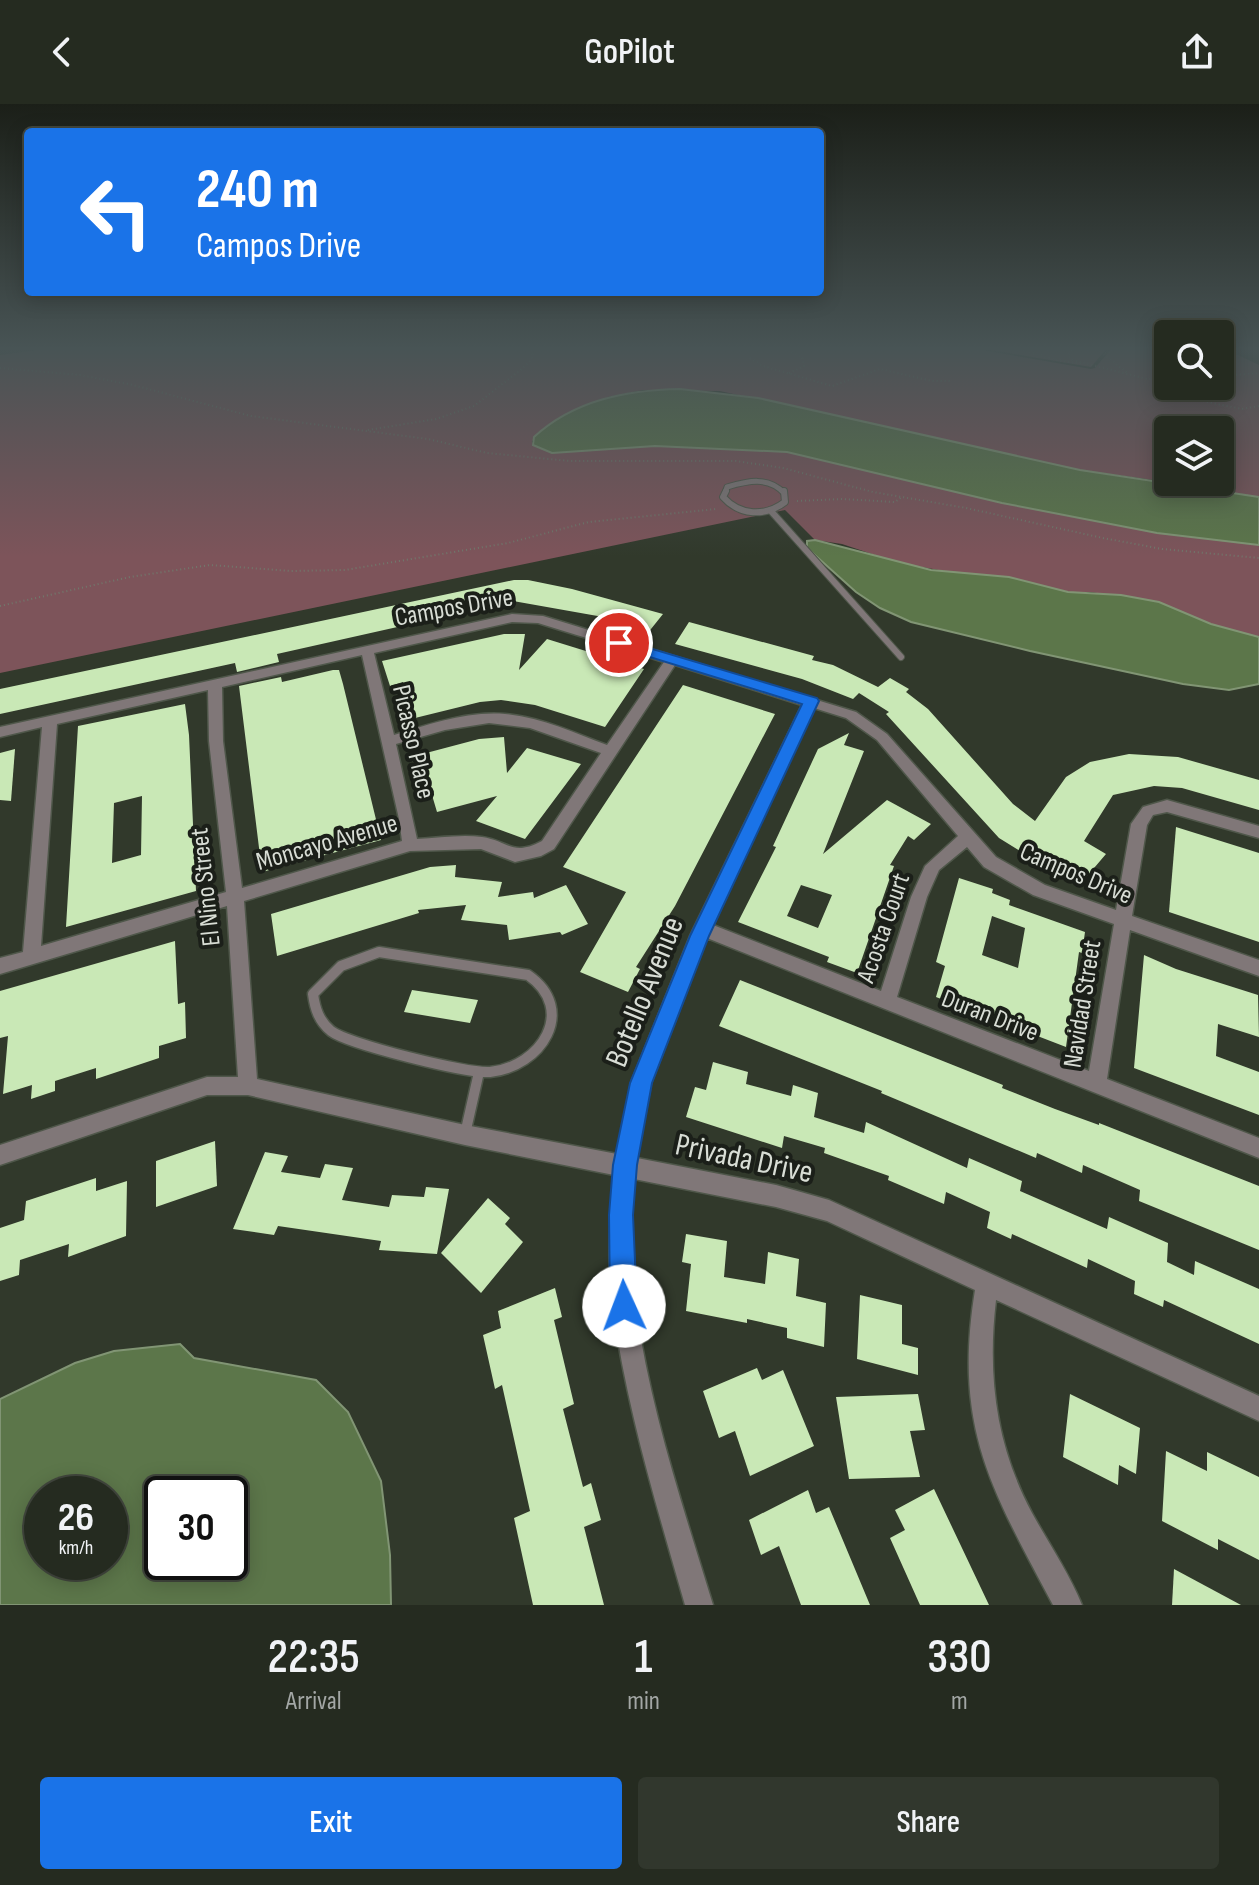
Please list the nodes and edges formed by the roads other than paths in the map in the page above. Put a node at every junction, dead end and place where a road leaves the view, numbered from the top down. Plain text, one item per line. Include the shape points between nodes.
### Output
1 (771, 511) junction
2 (367, 649) junction
3 (901, 657) dead end
4 (672, 659) junction
5 (215, 683) junction
6 (811, 701) junction
7 (50, 721) junction
8 (0, 732) edge
9 (389, 741) junction
10 (610, 751) junction
11 (1259, 832) edge
12 (967, 838) junction
13 (410, 845) junction
14 (235, 897) junction
15 (1123, 922) junction
16 (703, 929) junction
17 (31, 957) junction
18 (0, 966) edge
19 (1259, 968) edge
20 (886, 1003) junction
21 (479, 1072) junction
22 (1096, 1085) junction
23 (248, 1086) junction
24 (465, 1135) junction
25 (1259, 1148) edge
26 (0, 1155) edge
27 (625, 1165) junction
28 (987, 1286) junction
29 (1259, 1409) edge
30 (699, 1605) edge
31 (1068, 1605) edge

1 - 1 lane via 785,502 778,487 742,481 723,492 731,506
1 - 3 lane
2 - 4 street, Campos Drive via 512,618 539,619
2 - 5 street, Campos Drive
2 - 9 street, Picasso Place
4 - 6 street, Campos Drive
4 - 10 street, Moncayo Avenue
5 - 7 street, Campos Drive
5 - 14 street, El Nino Street via 216,741
6 - 12 street, Campos Drive via 851,715 882,737
6 - 16 street, Botello Avenue
7 - 8 street, Campos Drive
7 - 17 street
9 - 10 street via 425,730 505,719
9 - 13 street, Picasso Place
10 - 13 street, Moncayo Avenue via 548,845 535,852 515,856 482,843
11 - 15 street, Navidad Street via 1167,806 1148,811 1139,824
12 - 15 street, Campos Drive via 990,862 1039,890
12 - 20 street, Acosta Court via 933,866
13 - 14 street, Moncayo Avenue
14 - 17 street, Moncayo Avenue
14 - 23 street, El Nino Street
15 - 19 street, Campos Drive
15 - 22 street, Navidad Street
16 - 20 street, Duran Drive
16 - 27 street, Botello Avenue via 641,1083
17 - 18 street, Moncayo Avenue
20 - 22 street, Duran Drive
21 - 21 lane via 342,1038 315,1015 313,994 334,968 379,952 528,975 542,983 553,1016 539,1051
21 - 24 lane
22 - 25 street, Duran Drive
23 - 24 street, Privada Drive
23 - 26 street, Privada Drive via 207,1086
24 - 27 street, Privada Drive
27 - 28 street, Privada Drive via 829,1211
27 - 30 street, Botello Avenue via 624,1306 647,1428
28 - 29 street, Privada Drive
28 - 31 street via 980,1382 988,1435 1008,1489

